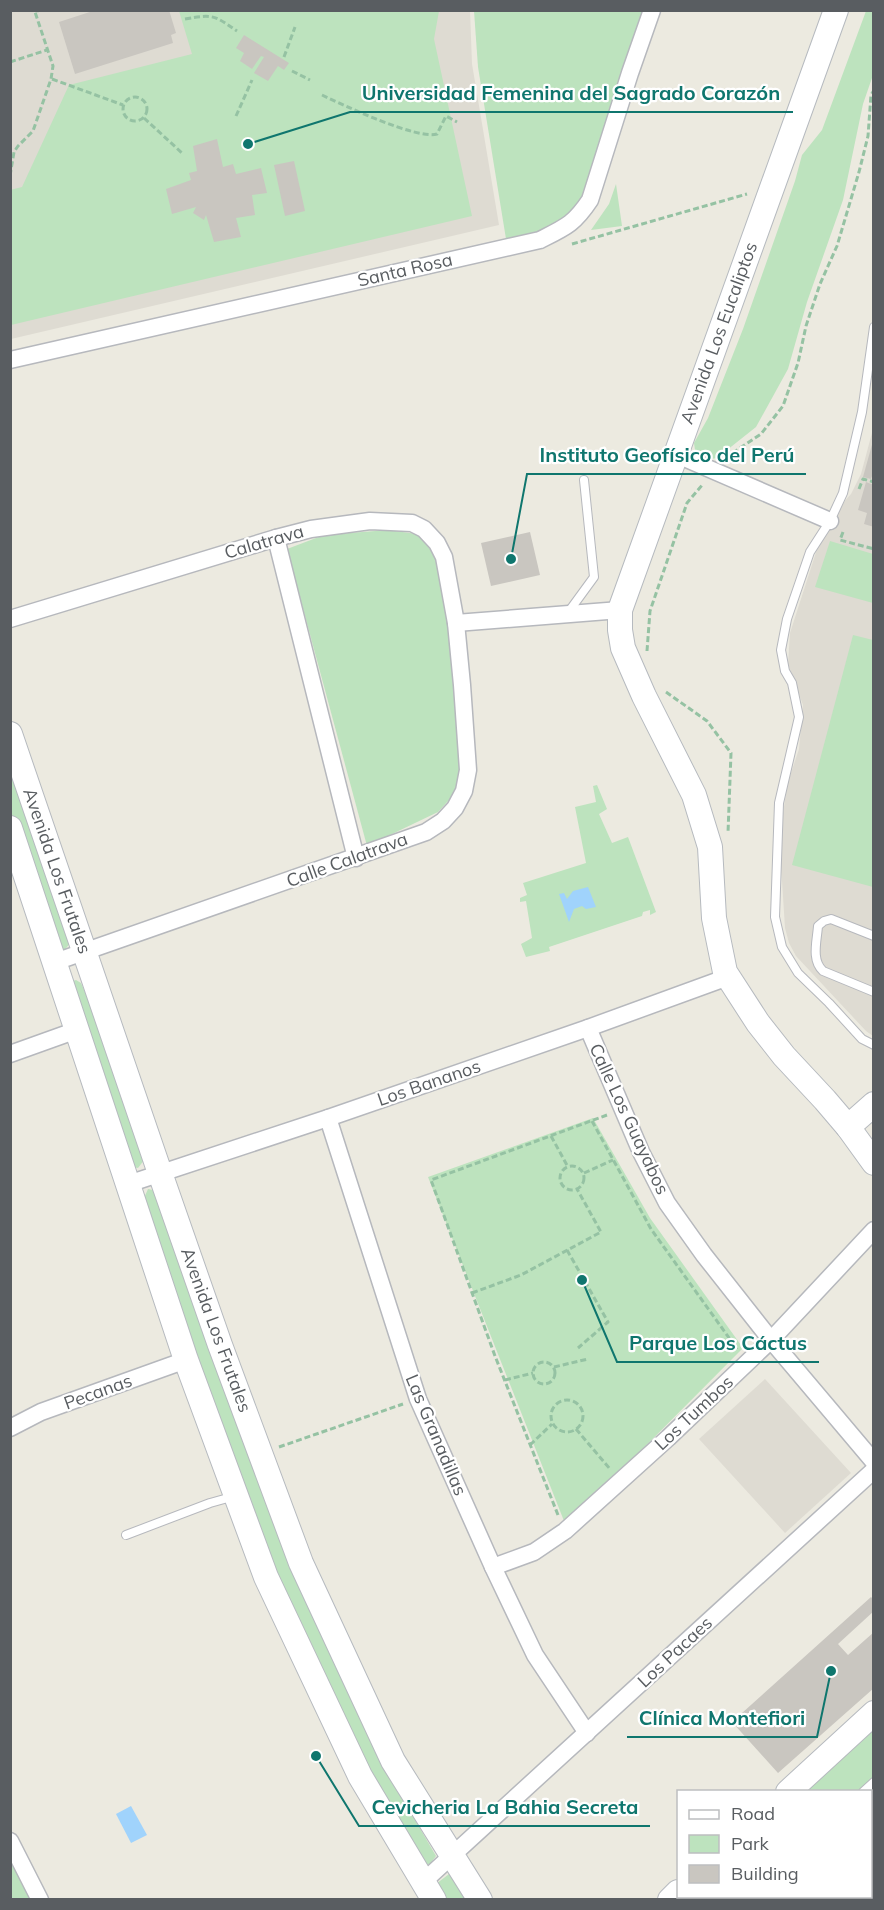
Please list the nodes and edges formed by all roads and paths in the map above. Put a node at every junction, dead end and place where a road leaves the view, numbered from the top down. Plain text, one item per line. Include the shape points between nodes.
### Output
1 (40, 10) edge
2 (652, 10) edge
3 (836, 10) edge
4 (185, 19) dead end
5 (295, 27) dead end
6 (237, 31) dead end
7 (47, 50) junction
8 (284, 57) dead end
9 (10, 62) edge
10 (292, 71) dead end
11 (51, 79) junction
12 (252, 80) dead end
13 (310, 80) dead end
14 (873, 90) edge
15 (322, 95) dead end
16 (123, 105) junction
17 (236, 116) dead end
18 (144, 118) junction
19 (458, 122) dead end
20 (182, 153) dead end
21 (10, 176) edge
22 (772, 187) junction
23 (540, 240) junction
24 (873, 327) edge
25 (10, 360) edge
26 (675, 454) junction
27 (715, 470) junction
28 (584, 480) dead end
29 (873, 482) edge
30 (858, 490) dead end
31 (837, 526) junction
32 (276, 538) junction
33 (873, 549) edge
34 (620, 610) junction
35 (567, 614) junction
36 (10, 619) edge
37 (456, 623) junction
38 (647, 659) dead end
39 (663, 690) dead end
40 (10, 734) edge
41 (10, 828) edge
42 (728, 834) dead end
43 (356, 858) junction
44 (873, 936) edge
45 (85, 952) junction
46 (55, 962) junction
47 (728, 977) junction
48 (873, 992) edge
49 (588, 1028) junction
50 (77, 1030) junction
51 (873, 1045) edge
52 (10, 1054) edge
53 (873, 1104) edge
54 (622, 1109) junction
55 (328, 1118) junction
56 (592, 1120) junction
57 (848, 1127) junction
58 (551, 1136) junction
59 (613, 1160) junction
60 (873, 1163) edge
61 (568, 1167) junction
62 (160, 1173) junction
63 (584, 1173) junction
64 (128, 1184) junction
65 (577, 1189) junction
66 (873, 1230) edge
67 (567, 1250) junction
68 (472, 1293) junction
69 (771, 1340) junction
70 (578, 1348) dead end
71 (741, 1355) dead end
72 (588, 1359) dead end
73 (186, 1360) junction
74 (554, 1367) junction
75 (533, 1373) junction
76 (505, 1380) junction
77 (417, 1399) junction
78 (552, 1424) junction
79 (10, 1428) edge
80 (576, 1429) junction
81 (530, 1445) junction
82 (260, 1453) junction
83 (873, 1462) edge
84 (873, 1470) edge
85 (616, 1476) dead end
86 (235, 1496) junction
87 (565, 1531) junction
88 (126, 1535) dead end
89 (493, 1567) junction
90 (873, 1713) edge
91 (587, 1733) junction
92 (789, 1790) edge
93 (10, 1841) edge
94 (452, 1856) junction
95 (429, 1891) edge
96 (40, 1899) edge
97 (480, 1899) edge

1 - 7 path via 35,12
2 - 23 street, Santa Rosa via 590,200 579,217
3 - 22 main road, Avenida Los Eucaliptos
4 - 6 path via 208,15
5 - 8 path
7 - 9 path
7 - 11 path
10 - 13 path
11 - 16 path
11 - 21 path via 33,131 14,152
12 - 17 path
14 - 27 path via 868,136 856,183 806,326 783,406 761,434
15 - 19 path via 357,112 431,136 437,134 446,116
16 - 18 path via 130,121
16 - 18 path via 132,97 145,100
18 - 20 path
22 - 23 path via 563,247
22 - 26 main road, Avenida Los Eucaliptos
23 - 25 street, Santa Rosa
24 - 31 lane via 862,412
26 - 27 street
26 - 34 main road, Avenida Los Eucaliptos
27 - 31 street
27 - 38 path via 687,503 650,612
28 - 35 lane via 594,578
29 - 30 path via 862,479
31 - 33 path via 840,540
31 - 51 lane via 810,552 787,619 781,650 799,717 779,803 775,917 782,948 798,973 862,1039
32 - 36 street, Calatrava
32 - 37 street, Calatrava via 370,520 412,523 424,529 444,557
32 - 43 street
34 - 35 street
34 - 47 main road, Avenida Los Eucaliptos via 623,648 694,795 710,847 714,918
35 - 37 street
37 - 43 street, Calle Calatrava via 468,770 464,791 443,821 426,832
39 - 42 path via 706,720 731,753
40 - 45 main road, Avenida Los Frutales
41 - 46 main road, Avenida Los Frutales
43 - 45 street, Calle Calatrava
44 - 48 lane via 831,919 824,921 818,926 816,960 823,971
45 - 46 street, Calle Calatrava
45 - 62 main road, Avenida Los Frutales
46 - 50 main road, Avenida Los Frutales
47 - 49 street, Los Bananos
47 - 57 main road, Avenida Los Eucaliptos via 784,1056
49 - 54 street, Calle Los Guayabos
49 - 55 street, Los Bananos
50 - 52 street
50 - 64 main road, Avenida Los Frutales
53 - 57 main road
54 - 56 path
54 - 69 street, Calle Los Guayabos via 667,1203
55 - 62 street, Los Bananos
55 - 77 street, Las Granadillas
56 - 58 path
56 - 59 path
57 - 60 main road, Avenida Los Eucaliptos
58 - 61 path
58 - 68 path via 432,1180
59 - 63 path
59 - 71 path via 651,1229
61 - 63 path
61 - 65 path via 562,1171 561,1182 569,1189
62 - 64 street, Los Bananos
62 - 82 main road, Avenida Los Frutales
63 - 65 path via 584,1181
64 - 73 main road, Avenida Los Frutales
65 - 67 path via 601,1232
66 - 69 street, Los Tumbos
67 - 68 path via 520,1275
67 - 70 path via 608,1322
68 - 76 path
69 - 83 street, Calle Los Guayabos
69 - 87 street, Los Tumbos
72 - 74 path
73 - 79 street, Pecanas via 41,1412
73 - 86 main road, Avenida Los Frutales
74 - 75 path via 541,1362
74 - 75 path via 554,1378 548,1383 538,1382
75 - 76 path
76 - 81 path
77 - 82 path
77 - 89 street, Las Granadillas
78 - 80 path via 560,1431
78 - 80 path via 553,1408 561,1401 571,1401 582,1411 582,1421
78 - 81 path
80 - 85 path
81 - 87 path
82 - 94 main road, Avenida Los Frutales via 301,1563 393,1761
84 - 91 street, Los Pacaes
86 - 88 lane
86 - 95 main road, Avenida Los Frutales via 266,1577 360,1776
87 - 89 street, Los Tumbos via 534,1552
89 - 91 street, Las Granadillas via 535,1655
90 - 92 main road
91 - 94 street, Los Pacaes
93 - 96 street
94 - 95 street, Los Pacaes
94 - 97 main road, Avenida Los Frutales

